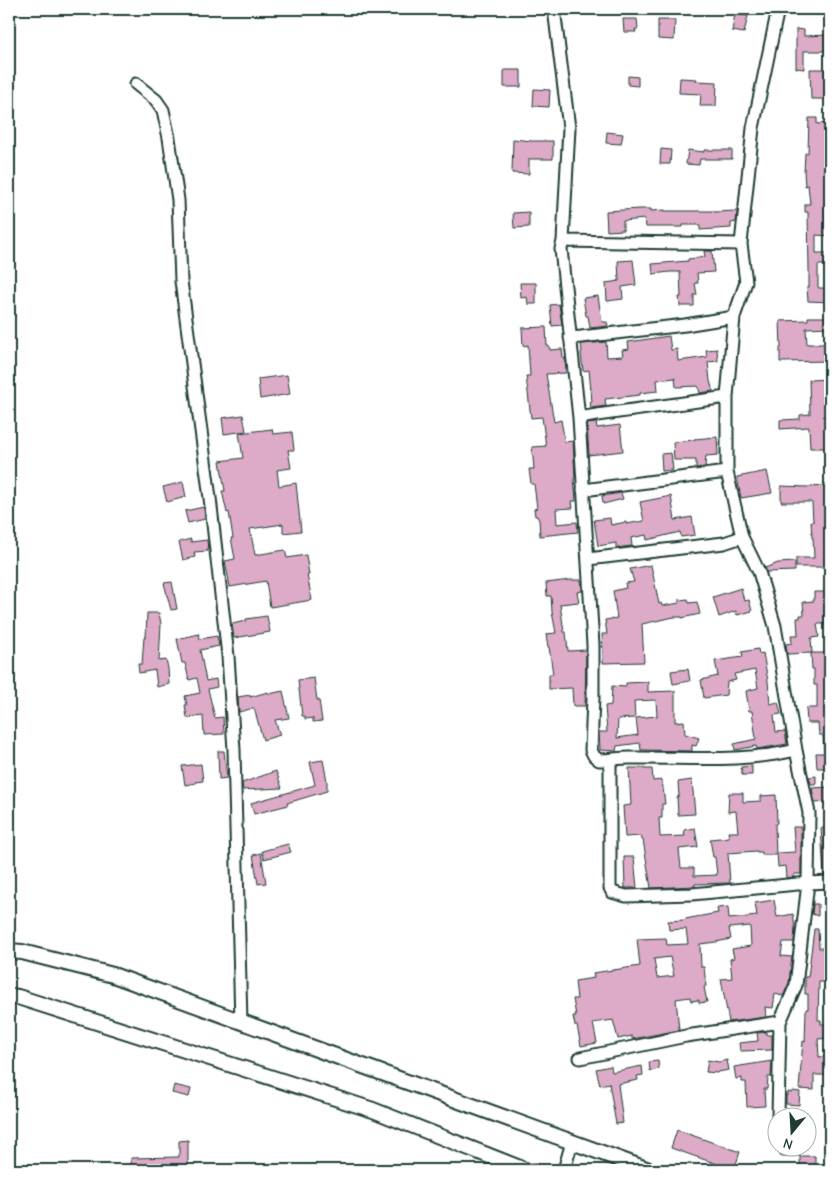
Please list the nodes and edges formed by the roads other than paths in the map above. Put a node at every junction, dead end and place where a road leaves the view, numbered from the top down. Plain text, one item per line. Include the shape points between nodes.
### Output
1 (554, 9) edge
2 (778, 9) edge
3 (136, 84) dead end
4 (563, 240) junction
5 (741, 244) junction
6 (734, 317) junction
7 (570, 338) junction
8 (727, 397) junction
9 (579, 418) junction
10 (728, 472) junction
11 (583, 490) junction
12 (742, 538) junction
13 (588, 559) junction
14 (796, 750) junction
15 (610, 760) junction
16 (830, 882) edge
17 (808, 883) junction
18 (9, 951) edge
19 (9, 996) edge
20 (240, 1022) junction
21 (780, 1022) junction
22 (580, 1058) dead end
23 (778, 1106) edge
24 (572, 1142) junction
25 (525, 1170) edge
26 (564, 1170) edge
27 (649, 1170) edge

1 - 4 street via 569,128
2 - 5 street via 753,128
3 - 20 street via 163,110 178,200 181,281 228,656 234,750
4 - 5 street
4 - 7 street
5 - 6 street via 746,282
6 - 7 street
6 - 8 street
7 - 9 street
8 - 9 street
8 - 10 street
9 - 11 street
10 - 11 street
10 - 12 street
11 - 13 street
12 - 13 street via 724,543
12 - 14 street via 759,572 775,626
13 - 15 street via 593,644 591,750 599,760
14 - 15 street via 778,755 710,759
14 - 17 street via 809,813
15 - 17 street via 612,892 626,896 692,894
16 - 17 street
17 - 21 street via 796,985
18 - 20 main road via 113,976
19 - 25 main road via 373,1110
20 - 24 main road
21 - 22 street via 686,1036
21 - 23 street
24 - 26 street
24 - 27 main road

